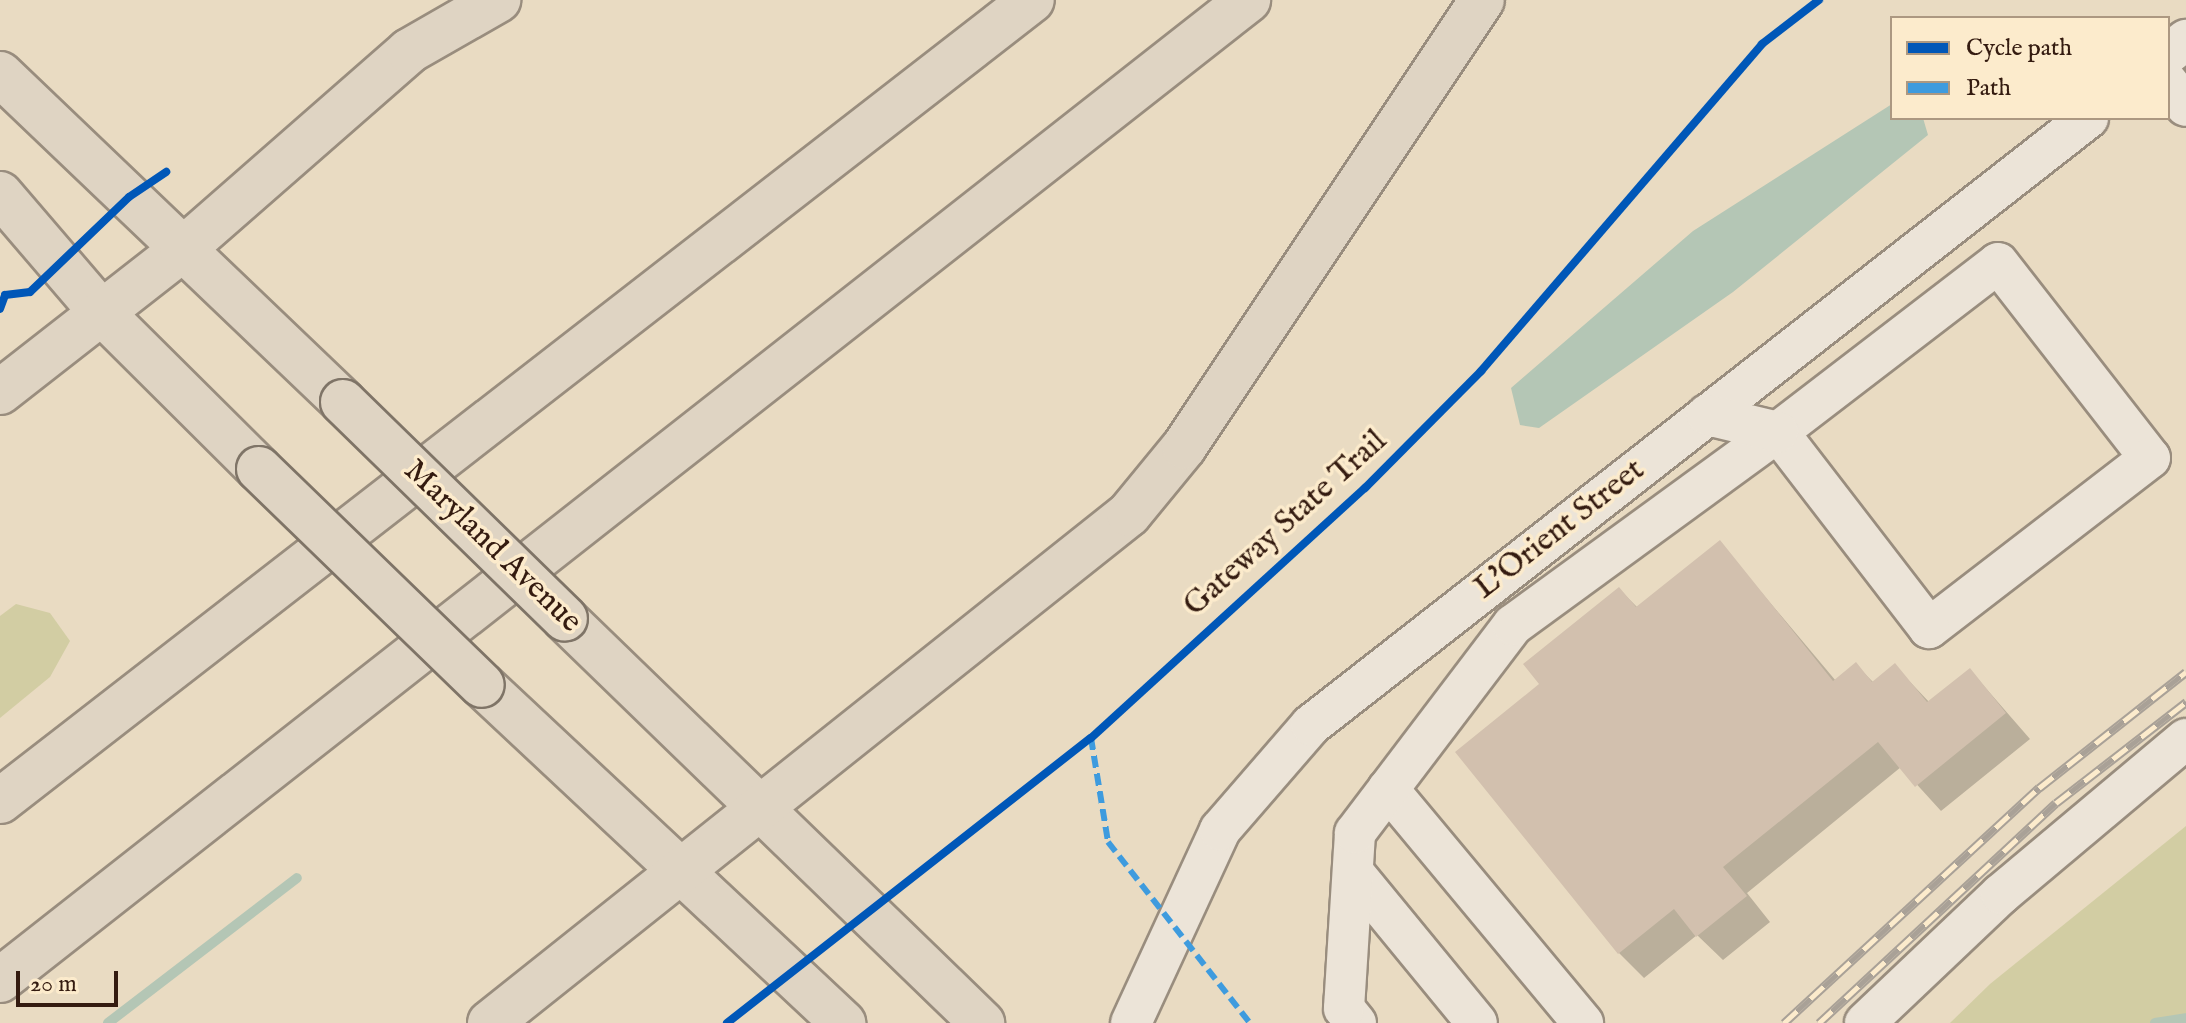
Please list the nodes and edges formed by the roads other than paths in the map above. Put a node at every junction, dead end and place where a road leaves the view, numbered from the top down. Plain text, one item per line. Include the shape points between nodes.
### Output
1 (498, 0) edge
2 (1032, 0) edge
3 (1248, 0) edge
4 (1482, 0) edge
5 (2186, 40) edge
6 (2170, 52) edge
7 (0, 74) edge
8 (2170, 86) edge
9 (2186, 106) edge
10 (2085, 120) edge
11 (0, 194) edge
12 (182, 250) junction
13 (103, 314) junction
14 (0, 392) edge
15 (1707, 415) junction
16 (1778, 432) junction
17 (2186, 739) edge
18 (1388, 789) junction
19 (0, 801) edge
20 (761, 809) junction
21 (1353, 872) junction
22 (680, 873) junction
23 (0, 980) edge
24 (490, 1023) edge
25 (843, 1023) edge
26 (982, 1023) edge
27 (1131, 1023) edge
28 (1356, 1023) edge
29 (1477, 1023) edge
30 (1583, 1023) edge
31 (1865, 1023) edge

1 - 12 main road via 409,51
2 - 19 main road
3 - 23 main road
4 - 20 main road via 1184,447 1129,514
5 - 6 lane
7 - 12 main road, Maryland Avenue
8 - 9 lane
10 - 15 lane, L'Orient Street
11 - 13 main road
12 - 13 main road
12 - 20 main road, Maryland Avenue, bridge
13 - 14 main road
13 - 22 main road, bridge
15 - 16 lane
15 - 27 lane, L'Orient Street via 1274,760 1220,830
16 - 16 lane via 1929,628 2150,458 1998,263
16 - 18 lane via 1513,625
17 - 31 lane via 2001,894
18 - 21 lane via 1355,833
18 - 30 lane
20 - 22 main road
20 - 26 main road, Maryland Avenue
21 - 28 lane via 1344,1008
21 - 29 lane
22 - 24 main road
22 - 25 main road

